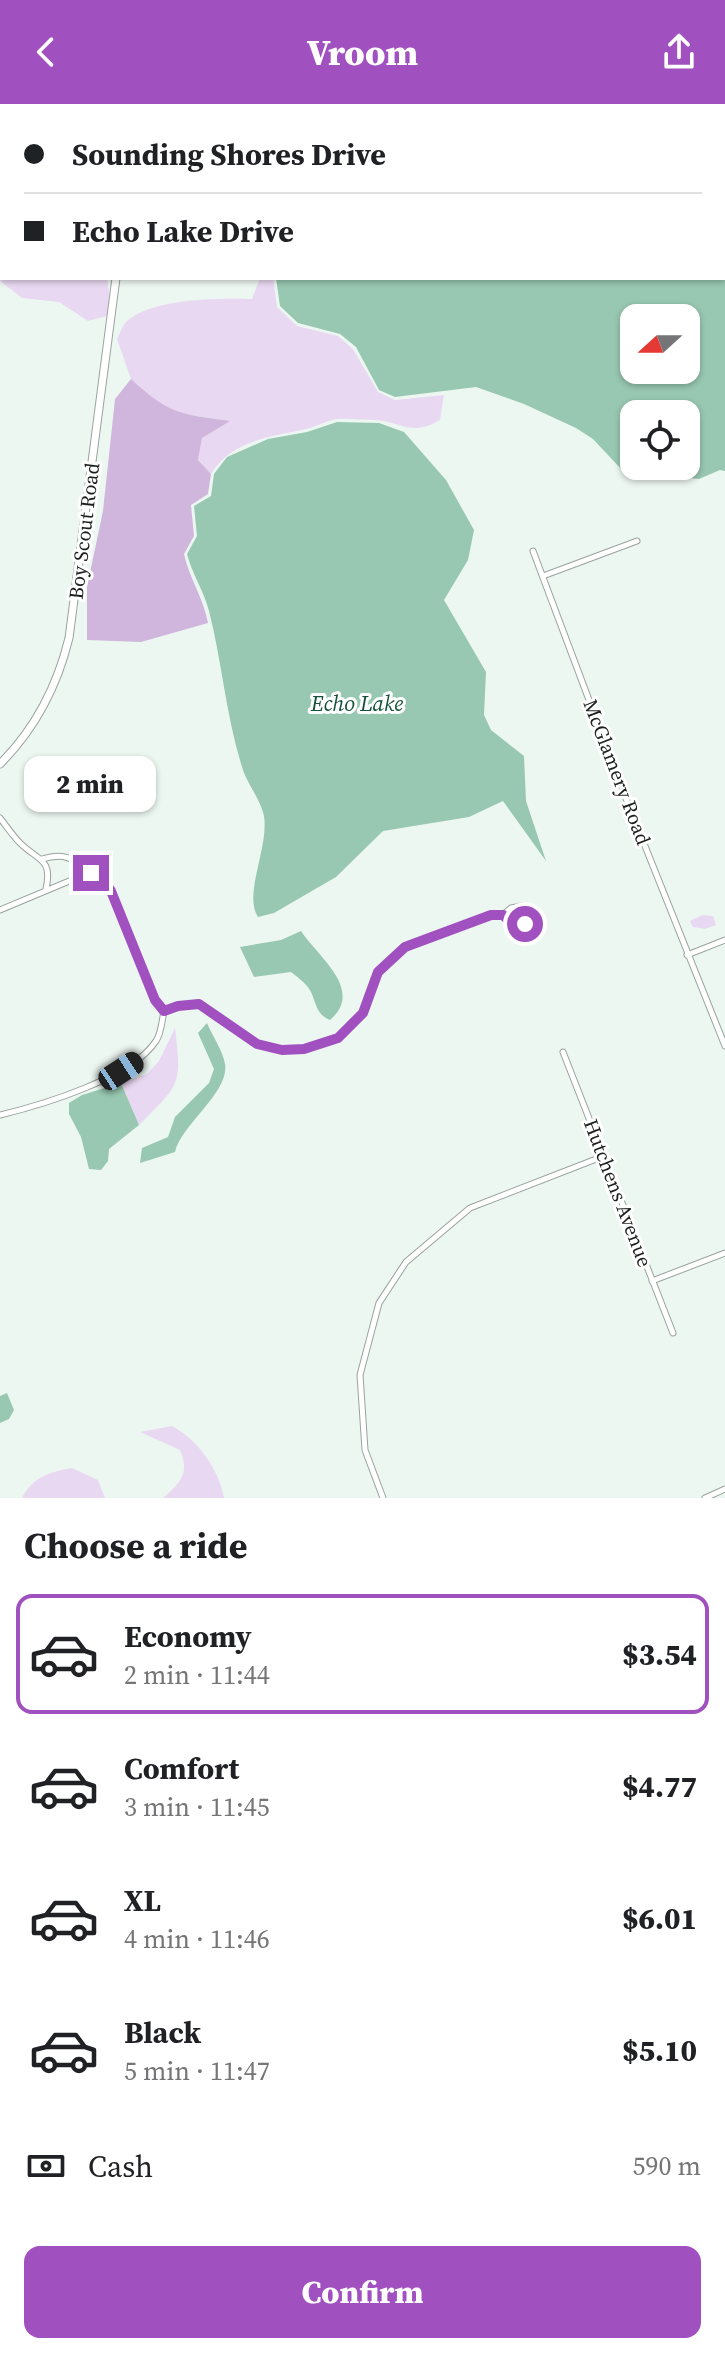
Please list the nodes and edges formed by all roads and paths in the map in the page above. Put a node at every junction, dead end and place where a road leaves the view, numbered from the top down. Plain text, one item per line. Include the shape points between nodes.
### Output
1 (116, 280) edge
2 (637, 541) dead end
3 (533, 551) dead end
4 (543, 576) junction
5 (0, 764) edge
6 (0, 818) edge
7 (42, 859) junction
8 (91, 873) junction
9 (46, 890) junction
10 (0, 910) edge
11 (503, 915) junction
12 (725, 940) edge
13 (687, 955) junction
14 (164, 1011) junction
15 (725, 1046) edge
16 (563, 1052) dead end
17 (0, 1115) edge
18 (604, 1156) junction
19 (725, 1253) edge
20 (652, 1281) junction
21 (673, 1333) dead end
22 (725, 1489) edge
23 (383, 1498) edge
24 (705, 1498) edge

1 - 5 street, Boy Scout Road via 67,649 41,711
2 - 4 street
3 - 4 street, McGlamery Road
4 - 13 street, McGlamery Road
6 - 7 street via 19,843
7 - 8 street via 59,854
7 - 9 street via 48,871
8 - 9 street
8 - 14 street via 111,891
9 - 10 street
11 - 11 street via 516,906 529,915 519,925
11 - 14 street via 405,947 378,972 363,1013 338,1038 304,1049 257,1044 199,1004
12 - 13 street
13 - 15 street, McGlamery Road
14 - 17 street via 158,1039 121,1071 31,1108
16 - 18 street, Hutchens Avenue
18 - 20 street, Hutchens Avenue
18 - 23 street via 470,1208 406,1262 379,1303 360,1375 365,1450
19 - 20 street
20 - 21 street, Hutchens Avenue
22 - 24 street

